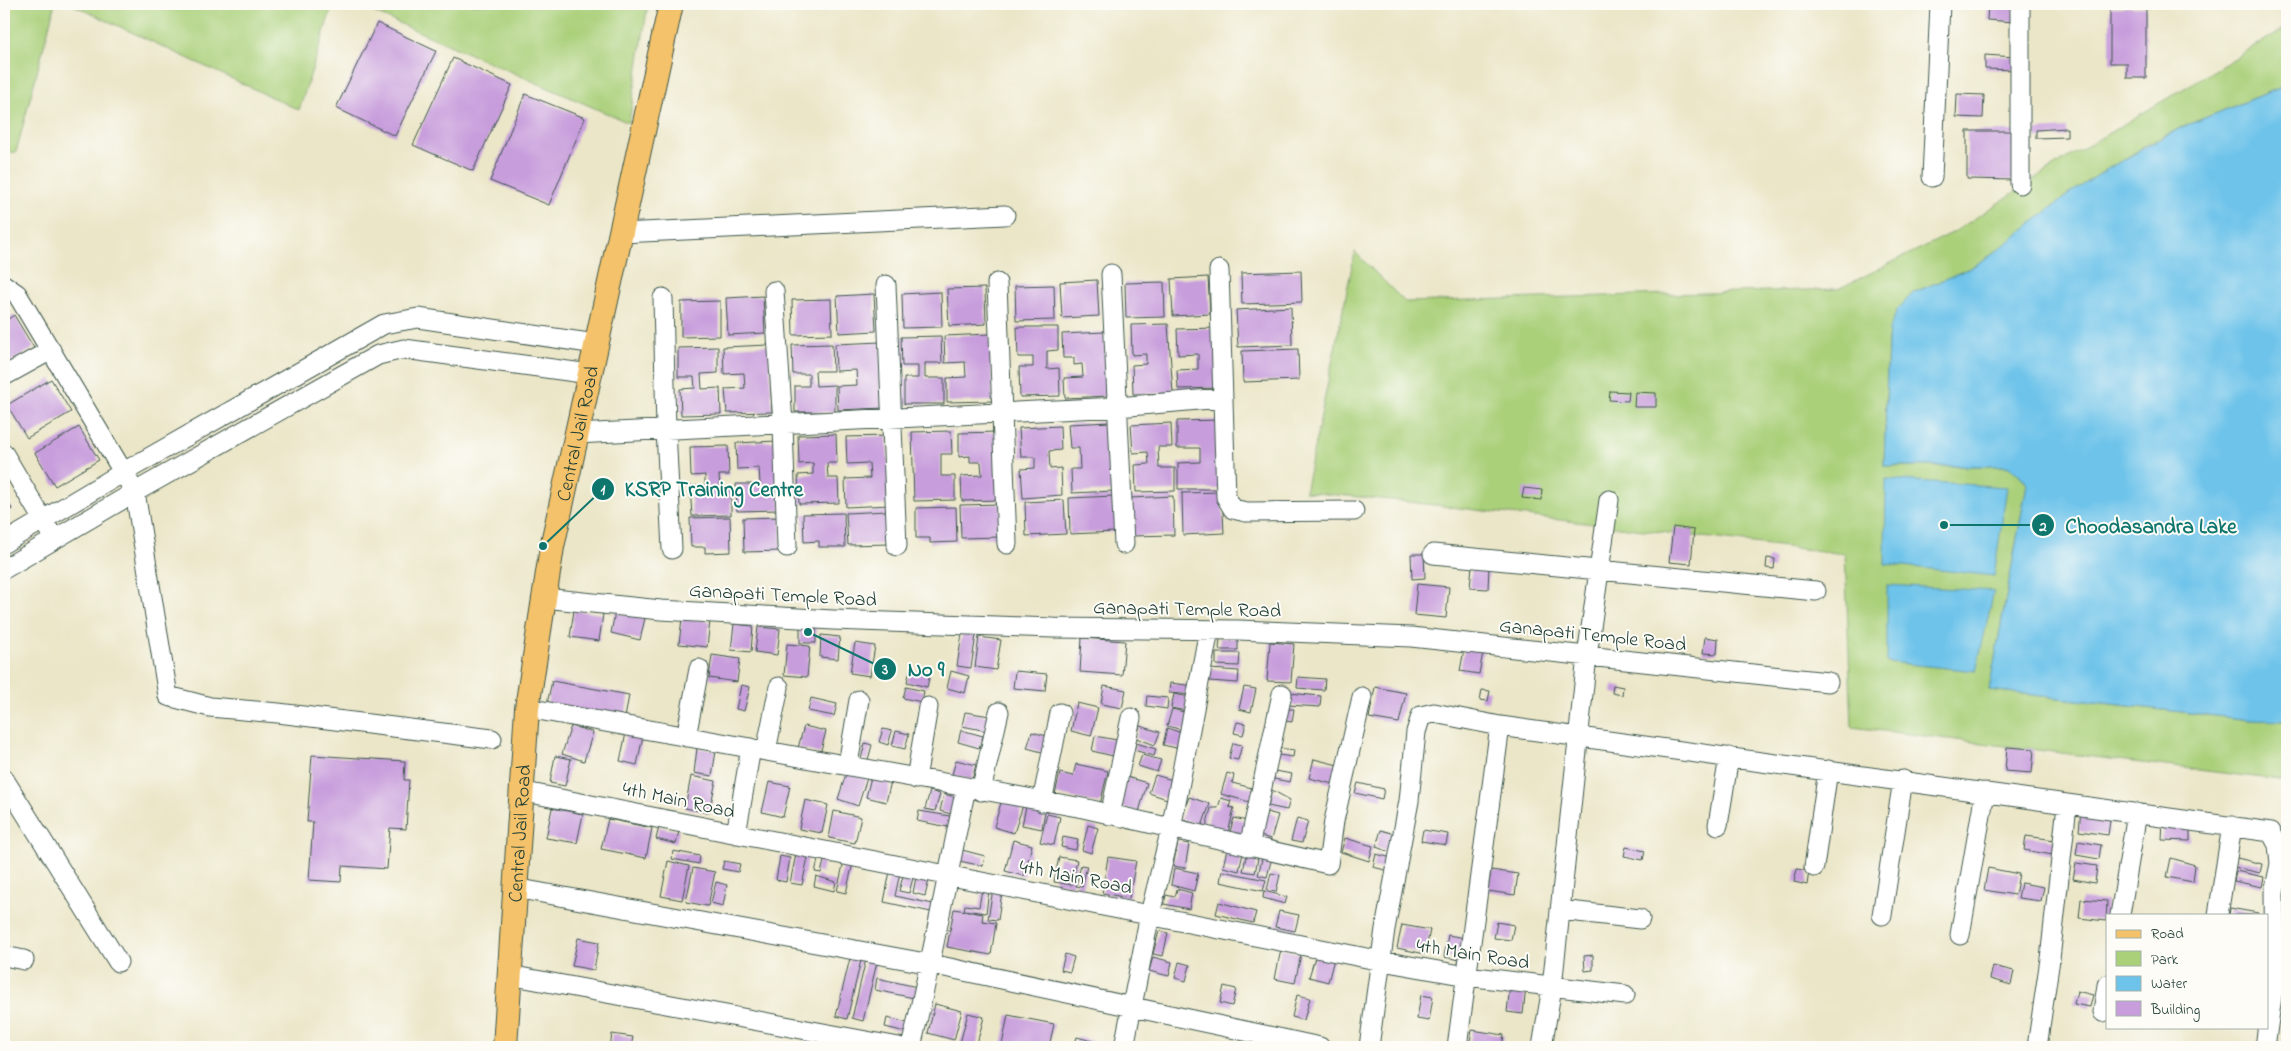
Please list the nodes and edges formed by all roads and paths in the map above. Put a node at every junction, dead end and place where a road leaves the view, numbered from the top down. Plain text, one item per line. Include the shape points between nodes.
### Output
1 (671, 4) edge
2 (1940, 4) edge
3 (2020, 4) edge
4 (1932, 177) dead end
5 (2020, 184) dead end
6 (1005, 215) dead end
7 (621, 233) junction
8 (1219, 270) dead end
9 (1111, 274) dead end
10 (997, 283) dead end
11 (4, 285) edge
12 (886, 285) dead end
13 (774, 291) dead end
14 (663, 298) dead end
15 (400, 322) junction
16 (596, 344) junction
17 (50, 350) junction
18 (404, 350) junction
19 (590, 374) junction
20 (4, 376) edge
21 (1222, 398) junction
22 (1118, 408) junction
23 (1001, 413) junction
24 (891, 419) junction
25 (783, 424) junction
26 (666, 430) junction
27 (576, 434) junction
28 (4, 454) edge
29 (122, 472) junction
30 (135, 492) junction
31 (1610, 500) dead end
32 (1354, 511) dead end
33 (43, 521) junction
34 (54, 540) junction
35 (4, 544) edge
36 (1008, 544) dead end
37 (1124, 544) dead end
38 (897, 546) dead end
39 (787, 547) dead end
40 (672, 549) dead end
41 (1433, 554) dead end
42 (4, 570) edge
43 (1599, 571) junction
44 (1816, 591) dead end
45 (544, 598) junction
46 (1209, 630) junction
47 (1587, 656) junction
48 (699, 669) dead end
49 (1828, 682) dead end
50 (778, 687) dead end
51 (1282, 694) dead end
52 (1362, 697) dead end
53 (859, 700) dead end
54 (928, 707) dead end
55 (526, 708) junction
56 (999, 712) dead end
57 (1060, 713) dead end
58 (1131, 718) dead end
59 (1500, 726) junction
60 (686, 736) junction
61 (1579, 737) junction
62 (492, 739) dead end
63 (758, 750) junction
64 (1729, 757) junction
65 (848, 764) junction
66 (1828, 770) junction
67 (4, 779) edge
68 (916, 779) junction
69 (1903, 780) junction
70 (974, 790) junction
71 (520, 791) junction
72 (1985, 792) junction
73 (1042, 802) junction
74 (2066, 805) junction
75 (2137, 813) junction
76 (1110, 815) junction
77 (1718, 825) dead end
78 (2232, 826) junction
79 (1171, 829) junction
80 (736, 834) junction
81 (1249, 847) junction
82 (1814, 867) dead end
83 (947, 874) junction
84 (515, 888) junction
85 (1560, 910) junction
86 (1150, 914) junction
87 (2120, 914) edge
88 (2218, 914) edge
89 (1882, 915) dead end
90 (1640, 919) dead end
91 (1960, 935) dead end
92 (4, 956) edge
93 (24, 960) dead end
94 (1382, 961) junction
95 (118, 962) dead end
96 (931, 964) junction
97 (509, 975) junction
98 (1466, 976) junction
99 (2281, 976) edge
100 (1552, 987) junction
101 (2106, 992) edge
102 (1625, 995) dead end
103 (1132, 1006) junction
104 (2103, 1012) dead end
105 (505, 1047) edge
106 (899, 1047) edge
107 (911, 1047) edge
108 (1124, 1047) edge
109 (1320, 1047) edge
110 (1369, 1047) edge
111 (1457, 1047) edge
112 (1542, 1047) edge
113 (2037, 1047) edge
114 (2265, 1047) edge

1 - 7 main road, Central Jail Road
2 - 4 street
3 - 5 street
6 - 7 street
7 - 16 main road, Central Jail Road
8 - 21 street
9 - 22 street
10 - 23 street
11 - 17 street via 17,294
12 - 24 street
13 - 25 street
14 - 26 street
15 - 16 street via 418,318
15 - 18 street
15 - 29 street via 384,324
16 - 19 main road, Central Jail Road
17 - 20 street
17 - 29 street
18 - 19 street
18 - 30 street via 378,355 352,368
19 - 27 main road, Central Jail Road
21 - 22 street
21 - 32 street via 1226,497 1233,508 1246,512
22 - 23 street
22 - 37 street
23 - 24 street
23 - 36 street
24 - 25 street
24 - 38 street
25 - 26 street
25 - 39 street
26 - 27 street
26 - 40 street
27 - 45 main road, Central Jail Road
28 - 33 street
29 - 30 street
29 - 33 street
30 - 34 street
30 - 62 street via 168,696 210,707
31 - 43 street
33 - 34 street
33 - 35 street
34 - 42 street
41 - 43 street
43 - 44 street
43 - 47 street
45 - 46 street, Ganapati Temple Road via 661,610 833,620
45 - 55 main road, Central Jail Road
46 - 47 street, Ganapati Temple Road via 1411,637
46 - 79 street
47 - 49 street, Ganapati Temple Road
47 - 61 street
48 - 60 street
50 - 63 street
51 - 81 street
52 - 81 street via 1334,821 1328,864
53 - 65 street
54 - 68 street
55 - 60 street
55 - 71 main road, Central Jail Road
56 - 70 street
57 - 73 street
58 - 76 street
59 - 61 street
59 - 94 street via 1434,713 1421,716
59 - 98 street
60 - 63 street
61 - 64 street
61 - 85 street
63 - 65 street
63 - 80 street
64 - 66 street
64 - 77 street
65 - 68 street
66 - 69 street
66 - 82 street
67 - 95 street
68 - 70 street
69 - 72 street
69 - 89 street
70 - 73 street
70 - 83 street
71 - 80 street, 4th Main Road
71 - 84 main road, Central Jail Road
72 - 74 street
72 - 91 street
73 - 76 street
74 - 75 street
74 - 113 street
75 - 78 street
75 - 87 street
76 - 79 street
78 - 88 street
78 - 99 street via 2271,832 2278,845 2280,864 2274,893
79 - 81 street
79 - 86 street
80 - 83 street, 4th Main Road
83 - 86 street, 4th Main Road
83 - 96 street
84 - 96 street
84 - 97 main road, Central Jail Road
85 - 90 street
85 - 100 street
86 - 94 street, 4th Main Road
86 - 103 street
92 - 93 street
94 - 98 street, 4th Main Road
94 - 110 street
96 - 103 street
96 - 107 street
97 - 105 main road, Central Jail Road
97 - 106 street
98 - 100 street, 4th Main Road
98 - 111 street
99 - 114 street
100 - 102 street, 4th Main Road
100 - 112 street
101 - 104 street
103 - 108 street
103 - 109 street

